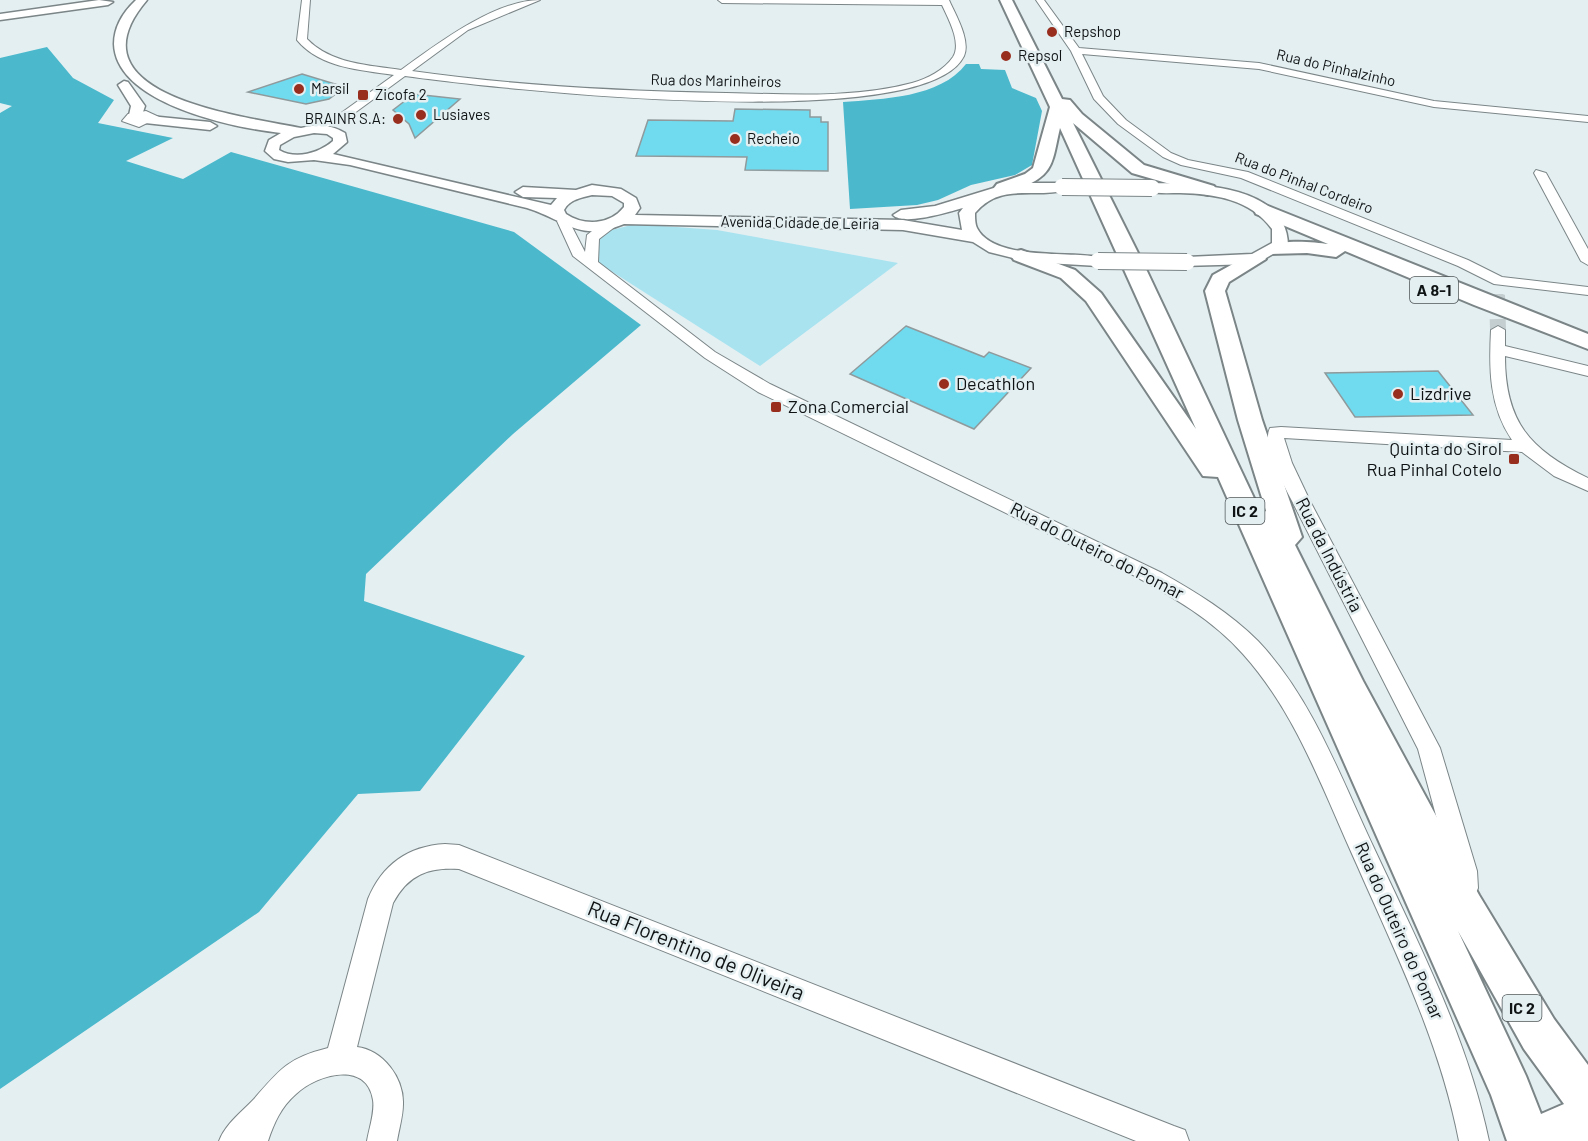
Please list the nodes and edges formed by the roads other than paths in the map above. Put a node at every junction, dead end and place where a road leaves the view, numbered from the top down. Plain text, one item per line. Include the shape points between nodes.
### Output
1 (95, 0) edge
2 (140, 0) edge
3 (306, 0) edge
4 (536, 0) edge
5 (722, 0) edge
6 (1006, 0) edge
7 (1012, 0) edge
8 (1040, 0) edge
9 (945, 1) edge
10 (107, 2) edge
11 (78, 6) junction
12 (0, 18) edge
13 (106, 39) dead end
14 (1076, 51) junction
15 (113, 73) dead end
16 (403, 73) junction
17 (124, 85) junction
18 (1058, 102) junction
19 (341, 118) junction
20 (1588, 119) edge
21 (232, 129) junction
22 (314, 129) junction
23 (298, 132) junction
24 (337, 137) junction
25 (272, 146) junction
26 (313, 156) junction
27 (1540, 173) dead end
28 (1003, 188) junction
29 (1208, 190) junction
30 (575, 194) junction
31 (978, 199) junction
32 (631, 201) junction
33 (1263, 210) junction
34 (560, 217) junction
35 (616, 221) junction
36 (978, 238) junction
37 (1266, 255) junction
38 (1021, 256) junction
39 (1588, 261) edge
40 (591, 263) junction
41 (1588, 291) edge
42 (1498, 330) tunnel mouth
43 (1588, 342) edge
44 (1497, 349) junction
45 (1588, 352) edge
46 (1588, 371) edge
47 (1523, 446) junction
48 (1588, 485) edge
49 (1307, 593) junction
50 (1320, 675) junction
51 (1466, 908) junction
52 (340, 1057) junction
53 (276, 1093) junction
54 (1588, 1101) edge
55 (1588, 1123) edge
56 (234, 1141) edge
57 (253, 1141) edge
58 (382, 1141) edge
59 (1174, 1141) edge
60 (1474, 1141) edge
61 (1529, 1141) edge
62 (1544, 1141) edge

1 - 11 main road
2 - 10 main road
2 - 23 main road via 125,21 118,45 123,64 141,83 172,101 199,110
3 - 16 street, Rua dos Marinheiros via 302,40 315,53 356,66
4 - 16 street via 465,28
5 - 9 street
6 - 18 highway, IC 2
7 - 18 highway, IC 2
8 - 14 street, Rua do Pinhal Cordeiro
9 - 16 street, Rua dos Marinheiros via 960,45 955,63 930,80 874,94 835,97 595,94
10 - 11 main road
10 - 13 main road via 114,11
11 - 12 main road
14 - 20 street, Rua do Pinhalzinho via 1259,66 1434,105
14 - 41 street, Rua do Pinhal Cordeiro via 1098,97 1122,122 1167,155 1185,163 1244,175 1464,263 1498,287
15 - 17 main road
16 - 19 street
17 - 21 main road via 172,111
17 - 21 main road via 147,122
18 - 28 highway via 1041,170
18 - 29 highway via 1138,169
18 - 49 highway, IC 2
18 - 50 highway, IC 2
19 - 22 street
19 - 24 street
21 - 25 main road
22 - 23 main road
22 - 24 main road
23 - 25 main road via 284,136
24 - 26 main road via 333,148
24 - 30 main road via 360,153 493,187 540,195
25 - 26 main road via 283,157
26 - 34 main road via 345,159 524,201
27 - 39 street
28 - 29 main road, bridge
28 - 31 main road, Avenida Cidade de Leiria
29 - 33 main road
30 - 32 main road, Avenida Cidade de Leiria via 609,190
30 - 34 main road via 560,203
31 - 32 main road, Avenida Cidade de Leiria via 927,213 884,215 705,213 658,210
31 - 36 main road via 966,219
32 - 35 main road via 630,212
33 - 37 main road via 1280,229 1282,240
33 - 43 highway, A 8-1
34 - 35 main road, Avenida Cidade de Leiria via 583,226
34 - 40 street, Rua do Outeiro do Pomar via 578,253
35 - 36 main road, Avenida Cidade de Leiria via 903,225
35 - 40 street via 592,238
36 - 38 main road, Avenida Cidade de Leiria
37 - 38 main road, Avenida Cidade de Leiria, bridge via 1187,262
37 - 45 highway, A 8-1 via 1318,248 1344,253
37 - 49 highway via 1220,279 1215,291 1253,430
38 - 50 highway via 1068,274 1094,297 1214,473 1296,640
40 - 60 street, Rua do Outeiro do Pomar via 710,355 764,388 1150,575 1186,595 1250,647 1275,680 1318,754 1424,985 1458,1071
42 - 44 street
44 - 46 street
44 - 47 street via 1498,392 1514,435
47 - 48 street via 1548,465
47 - 51 street, Rua da Indústria via 1276,432 1278,450 1296,490 1429,748 1464,871
49 - 51 highway, IC 2 via 1352,690
50 - 61 highway, IC 2 via 1511,1091
51 - 54 highway, IC 2 via 1539,1034
52 - 53 street via 318,1062
52 - 58 street via 359,1059 374,1068 384,1083 389,1102
52 - 59 street, Rua Florentino de Oliveira via 381,899 389,882 419,859 439,854 470,862
53 - 56 street
53 - 57 street via 263,1113
55 - 62 highway via 1560,1127

